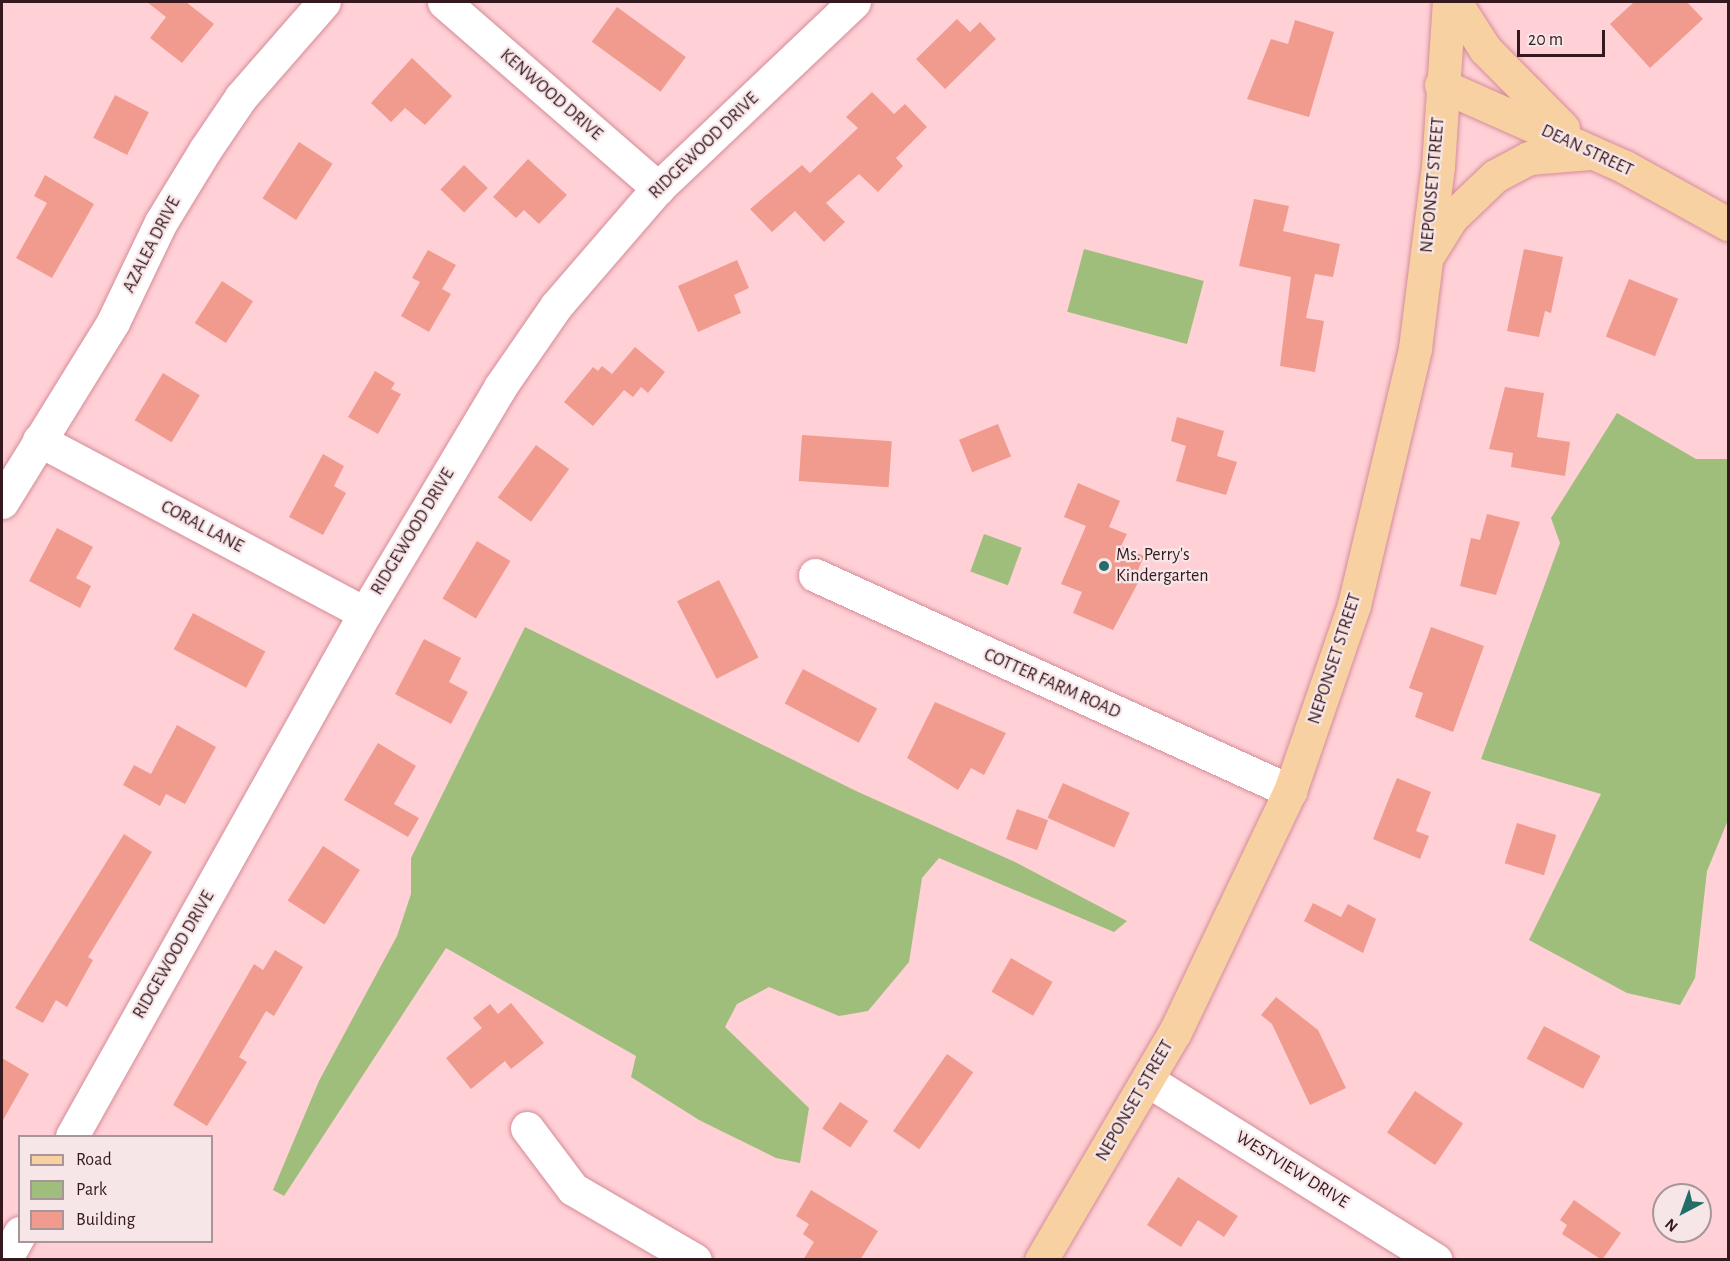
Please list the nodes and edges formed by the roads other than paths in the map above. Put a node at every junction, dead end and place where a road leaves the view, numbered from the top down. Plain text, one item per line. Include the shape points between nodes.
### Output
1 (324, 2) edge
2 (444, 2) edge
3 (854, 2) edge
4 (1449, 2) edge
5 (1455, 2) edge
6 (1441, 85) junction
7 (1592, 153) junction
8 (658, 188) junction
9 (1728, 225) edge
10 (1426, 258) junction
11 (39, 440) junction
12 (2, 502) edge
13 (815, 575) dead end
14 (365, 613) junction
15 (1290, 791) junction
16 (1149, 1081) junction
17 (526, 1128) dead end
18 (73, 1135) edge
19 (18, 1237) edge
20 (5, 1260) edge
21 (695, 1260) edge
22 (1041, 1260) edge
23 (1436, 1260) edge

1 - 11 street, AZALEA DRIVE via 241,97 205,150 161,222 113,322
2 - 8 street, KENWOOD DRIVE
3 - 8 street, RIDGEWOOD DRIVE
4 - 6 main road, NEPONSET STREET
5 - 7 main road via 1485,50 1532,102
6 - 7 main road, DEAN STREET
6 - 10 main road, NEPONSET STREET
7 - 9 main road, DEAN STREET
7 - 10 main road via 1529,158 1495,176 1451,218
8 - 14 street, RIDGEWOOD DRIVE via 556,306 500,387
10 - 15 main road, NEPONSET STREET via 1415,348 1383,501
11 - 12 street, AZALEA DRIVE
11 - 14 street, CORAL LANE
13 - 15 street, COTTER FARM ROAD
14 - 18 street, RIDGEWOOD DRIVE
15 - 16 main road, NEPONSET STREET
16 - 22 main road, NEPONSET STREET
16 - 23 street, WESTVIEW DRIVE
17 - 21 street via 573,1189
19 - 20 street

